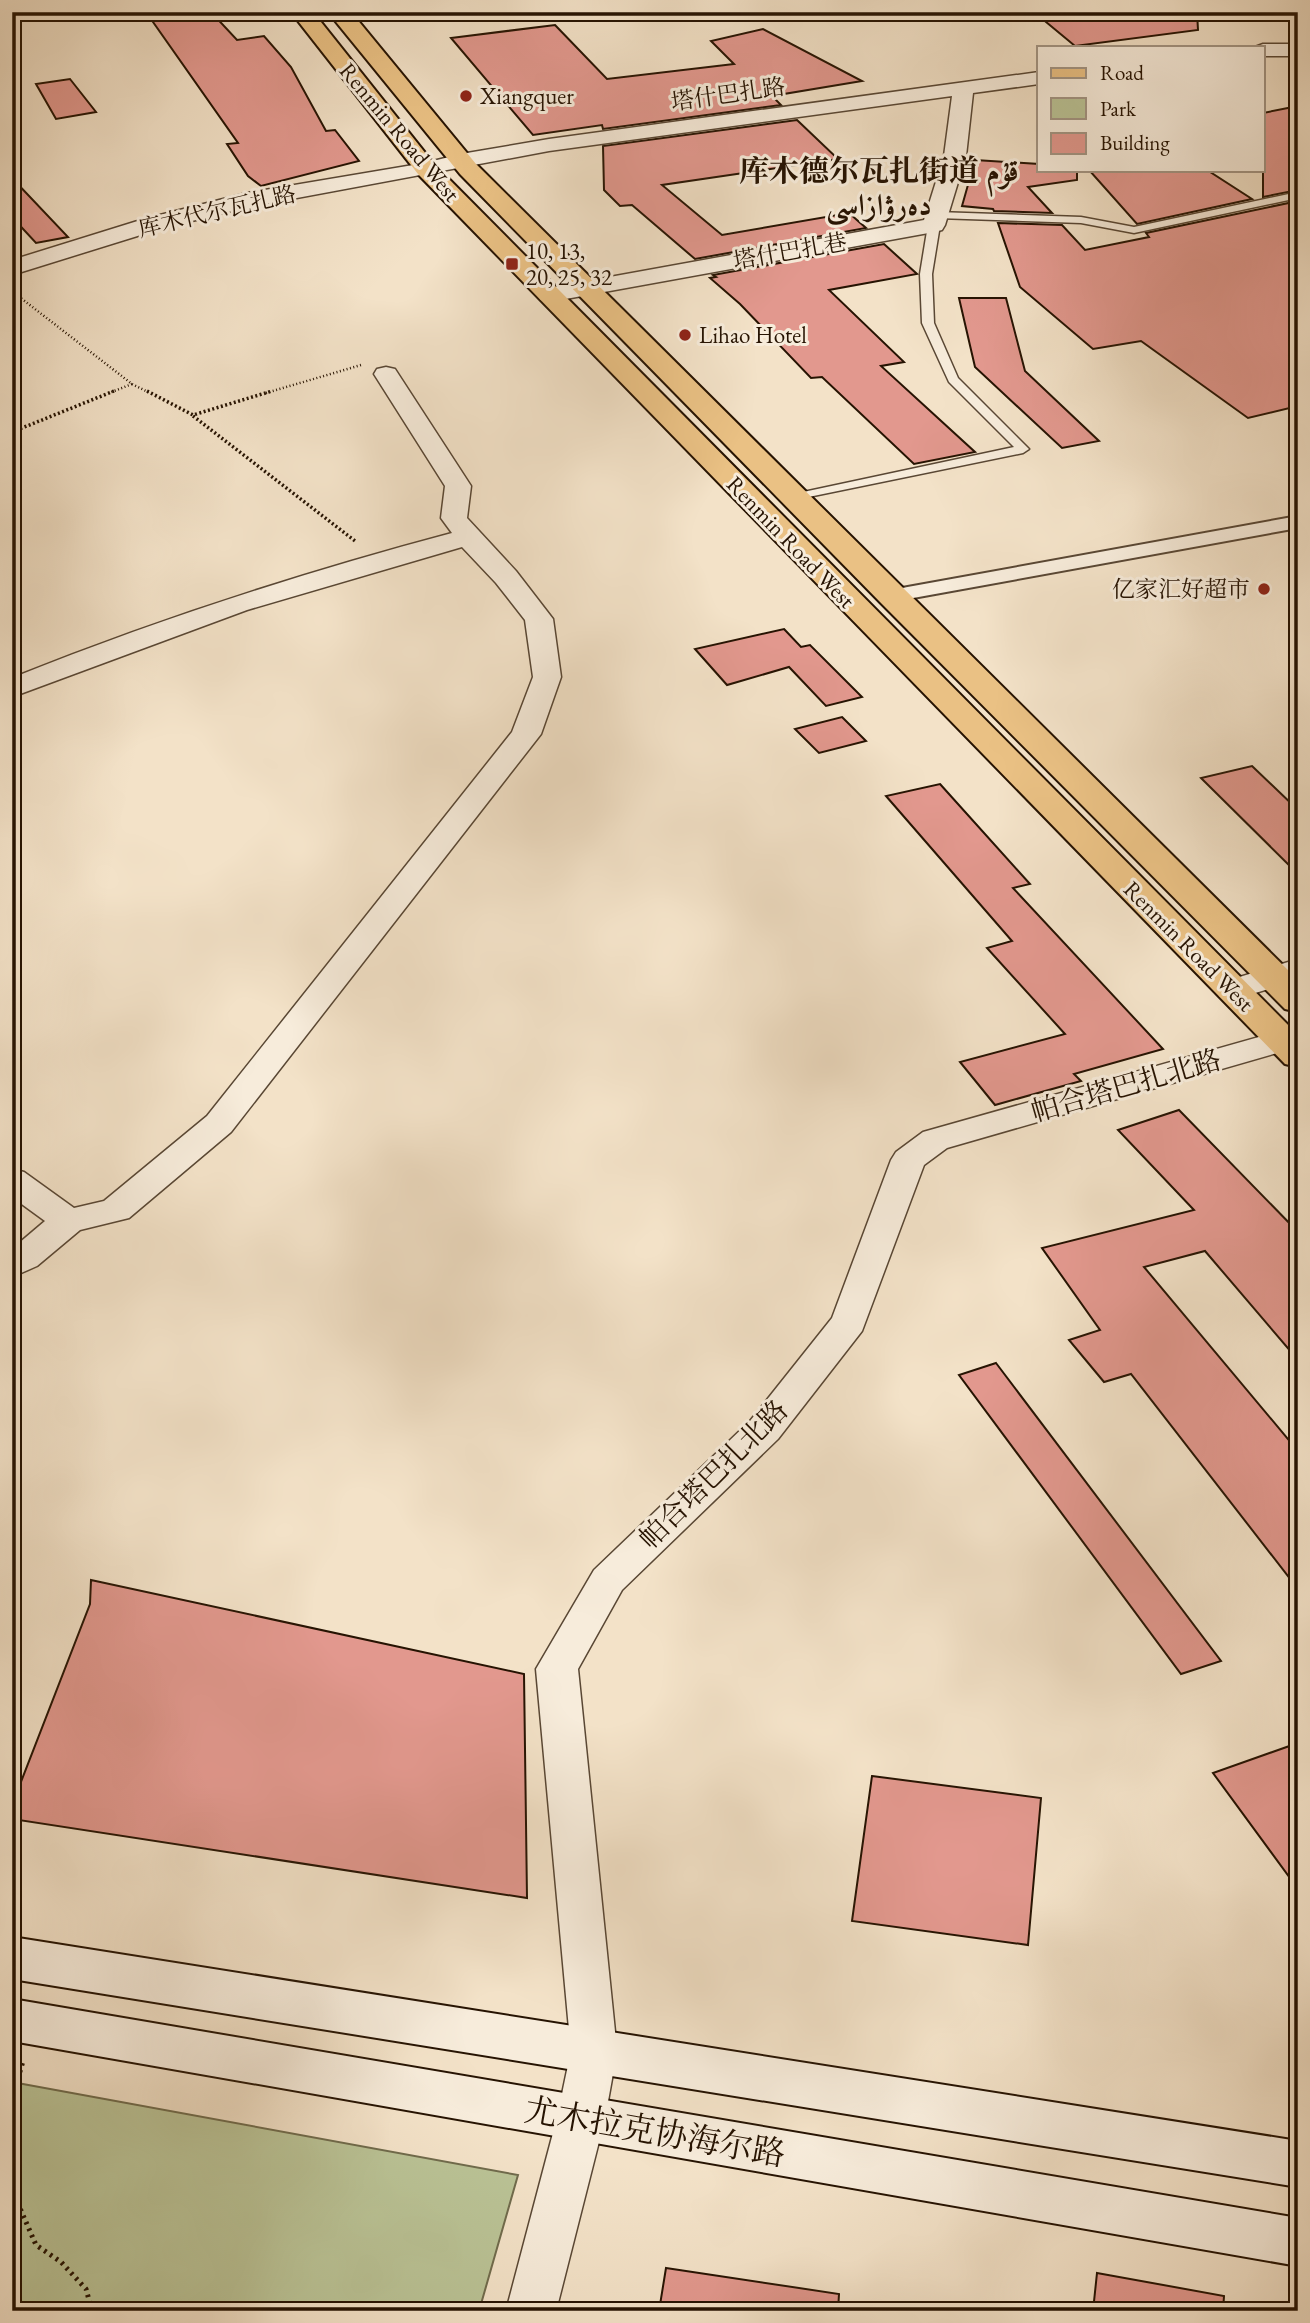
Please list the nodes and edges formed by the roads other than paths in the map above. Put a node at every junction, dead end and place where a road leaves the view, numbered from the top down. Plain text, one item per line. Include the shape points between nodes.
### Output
1 (302, 12) edge
2 (339, 12) edge
3 (1264, 50) edge
4 (1298, 50) edge
5 (1037, 78) edge
6 (963, 88) junction
7 (461, 160) junction
8 (426, 169) junction
9 (1298, 195) edge
10 (935, 220) junction
11 (18, 261) edge
12 (587, 289) junction
13 (549, 295) junction
14 (386, 374) road end
15 (794, 498) junction
16 (1298, 522) edge
17 (468, 537) junction
18 (891, 596) junction
19 (12, 688) edge
20 (1286, 973) edge
21 (1232, 990) junction
22 (1298, 1001) edge
23 (1292, 1044) edge
24 (12, 1180) edge
25 (68, 1221) junction
26 (12, 1265) edge
27 (12, 1958) edge
28 (12, 2020) edge
29 (594, 2051) junction
30 (581, 2118) junction
31 (1298, 2164) edge
32 (1298, 2242) edge
33 (531, 2311) edge

1 - 8 main road, Renmin Road West
2 - 7 main road, Renmin Road West
3 - 4 street
5 - 6 street, 塔什巴扎路
6 - 7 street, 塔什巴扎路
6 - 10 street via 954,156
7 - 8 street, 塔什巴扎路
7 - 12 main road, Renmin Road West
8 - 11 street, 库木代尔瓦扎路 via 247,200
8 - 13 main road, Renmin Road West
9 - 10 lane via 1135,230 1081,220
10 - 12 street, 塔什巴扎巷
10 - 15 lane via 926,274 929,323 953,379 1023,449
12 - 13 street, 塔什巴扎巷
12 - 15 main road, Renmin Road West
13 - 21 main road, Renmin Road West
14 - 17 street via 458,486 454,518
15 - 18 main road, Renmin Road West
16 - 18 street
17 - 19 street via 163,629
17 - 25 street via 539,620 547,677 526,734 219,1125 116,1210
18 - 20 main road, Renmin Road West
20 - 21 street
20 - 22 main road, Renmin Road West
21 - 23 main road, Renmin Road West
23 - 29 street, 帕合塔巴扎北路 via 935,1140 908,1160 849,1322 764,1430 608,1580 556,1669
24 - 25 street
25 - 26 street
27 - 29 main road
28 - 30 main road, 尤木拉克协海尔路
29 - 30 street, 帕合塔巴扎北路
29 - 31 main road
30 - 32 main road, 尤木拉克协海尔路
30 - 33 street, 帕合塔巴扎北路

